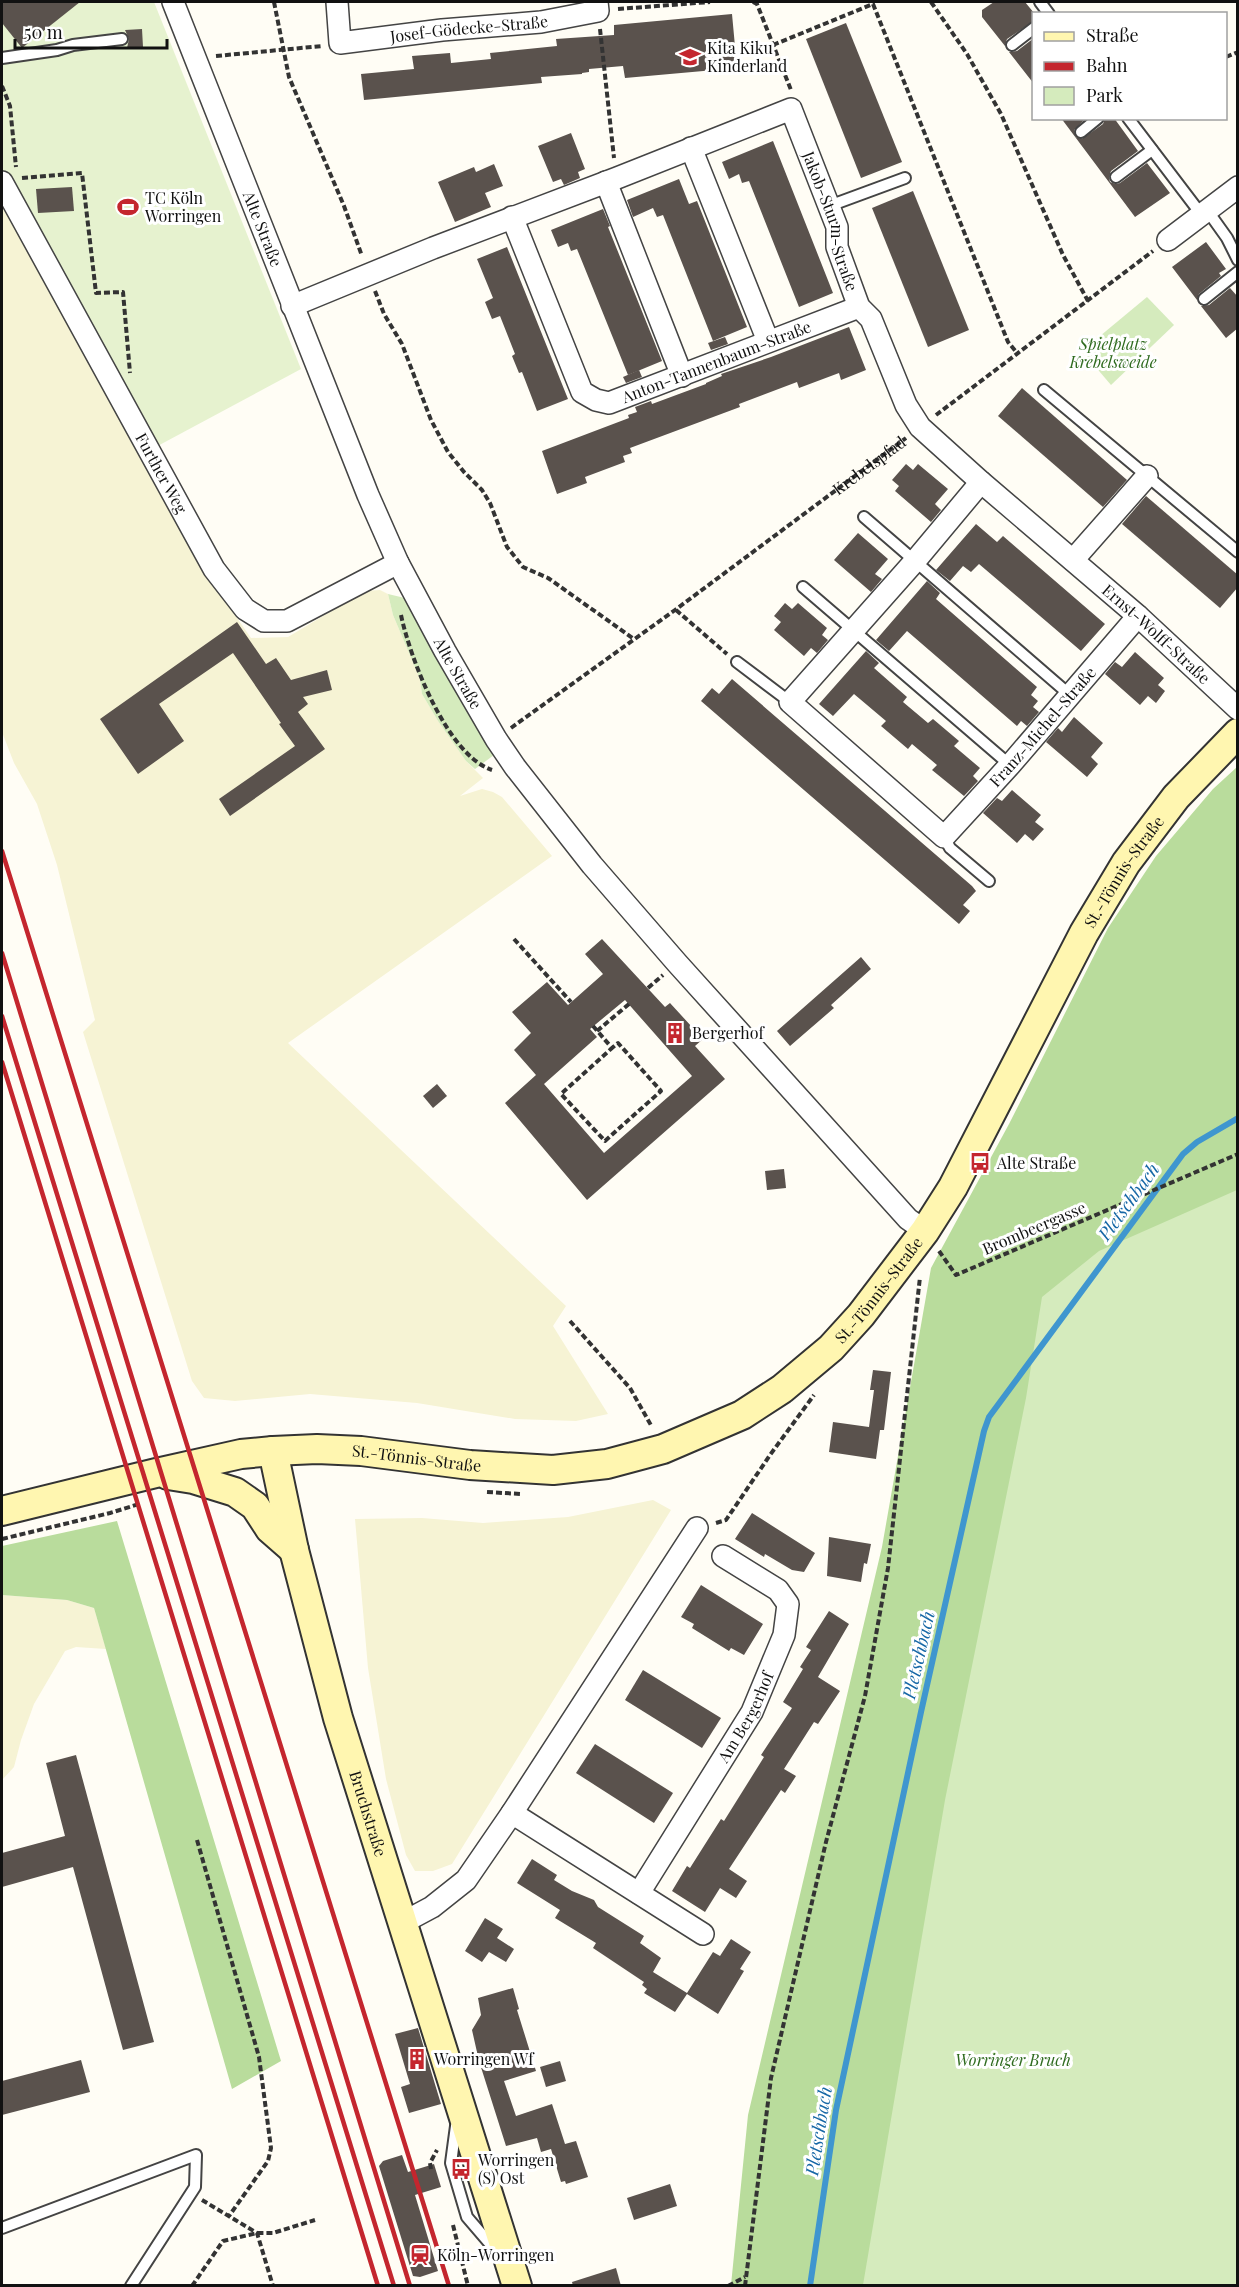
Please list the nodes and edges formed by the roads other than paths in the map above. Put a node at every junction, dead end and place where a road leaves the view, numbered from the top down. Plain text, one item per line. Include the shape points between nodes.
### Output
1 (173, 2) edge
2 (337, 2) edge
3 (597, 6) edge
4 (1032, 30) edge
5 (122, 39) dead end
6 (1012, 45) dead end
7 (2, 58) edge
8 (1096, 120) edge
9 (1130, 120) edge
10 (1081, 132) dead end
11 (692, 148) junction
12 (1152, 150) junction
13 (1116, 177) dead end
14 (905, 178) dead end
15 (611, 180) junction
16 (2, 182) edge
17 (1238, 188) edge
18 (829, 206) junction
19 (1204, 212) junction
20 (512, 217) junction
21 (1168, 240) road end
22 (1238, 260) edge
23 (1238, 272) edge
24 (1204, 299) dead end
25 (292, 306) junction
26 (859, 307) junction
27 (768, 341) junction
28 (682, 376) junction
29 (1044, 390) dead end
30 (920, 427) joint
31 (1147, 476) junction
32 (981, 482) junction
33 (864, 517) dead end
34 (1238, 552) edge
35 (1073, 560) junction
36 (915, 561) junction
37 (398, 563) junction
38 (803, 587) dead end
39 (1138, 616) junction
40 (854, 630) junction
41 (737, 662) road end
42 (1070, 695) junction
43 (790, 702) junction
44 (1238, 709) edge
45 (1238, 733) edge
46 (1010, 765) junction
47 (944, 837) junction
48 (988, 881) dead end
49 (926, 1231) junction
50 (273, 1451) junction
51 (156, 1473) junction
52 (2, 1511) edge
53 (697, 1528) road end
54 (294, 1550) junction
55 (723, 1556) dead end
56 (512, 1814) junction
57 (639, 1893) junction
58 (404, 1922) junction
59 (703, 1934) dead end
60 (2, 2228) edge
61 (514, 2276) edge
62 (131, 2286) edge

1 - 25 street, Alte Straße
2 - 3 street, Josef-Gödecke-Straße via 340,43 541,22
4 - 6 lane
5 - 7 lane
8 - 10 lane
9 - 12 lane
11 - 15 street
11 - 18 street, Jakob-Sturm-Straße via 790,108
11 - 27 street
12 - 13 lane
12 - 19 lane
14 - 18 lane
15 - 20 street
15 - 28 street
16 - 37 street, Further Weg via 214,569 245,609 264,621 287,621
17 - 19 street
18 - 26 street, Jakob-Sturm-Straße via 837,227 837,247
19 - 21 street
19 - 22 lane via 1227,238
20 - 25 street
20 - 28 street, Anton-Tannenbaum-Straße via 582,392 609,403
23 - 24 lane
25 - 37 street, Alte Straße
26 - 27 street, Anton-Tannenbaum-Straße
26 - 30 street, Jakob-Sturm-Straße via 871,319 906,405
27 - 28 street, Anton-Tannenbaum-Straße
29 - 31 lane
30 - 32 street, Ernst-Wolff-Straße
31 - 34 lane
31 - 35 street
32 - 35 street, Ernst-Wolff-Straße
32 - 36 street
33 - 36 lane
35 - 39 street, Ernst-Wolff-Straße
36 - 40 street
36 - 42 lane
37 - 49 street, Alte Straße via 515,768 677,963 908,1219
38 - 40 lane
39 - 42 street, Franz-Michel-Straße
39 - 44 street, Ernst-Wolff-Straße
40 - 43 street
40 - 46 lane
41 - 43 lane
42 - 46 street, Franz-Michel-Straße
43 - 47 street
45 - 49 main road, St.-Tönnis-Straße via 1176,797 1126,863 1084,933
46 - 47 street, Franz-Michel-Straße
47 - 48 lane via 950,848
49 - 50 main road, St.-Tönnis-Straße via 861,1315 819,1360 742,1415 663,1449 607,1464 552,1470 470,1465 361,1450
50 - 51 main road
50 - 54 main road, Bruchstraße
51 - 52 main road
51 - 54 main road via 235,1492 255,1506 270,1529
53 - 56 street
54 - 58 main road, Bruchstraße via 338,1718
55 - 57 street, Am Bergerhof via 777,1590 788,1604 784,1635 752,1712
56 - 57 street
56 - 58 street via 466,1880 432,1907
57 - 59 street
58 - 61 main road, Bruchstraße
60 - 62 lane via 196,2155 195,2187

